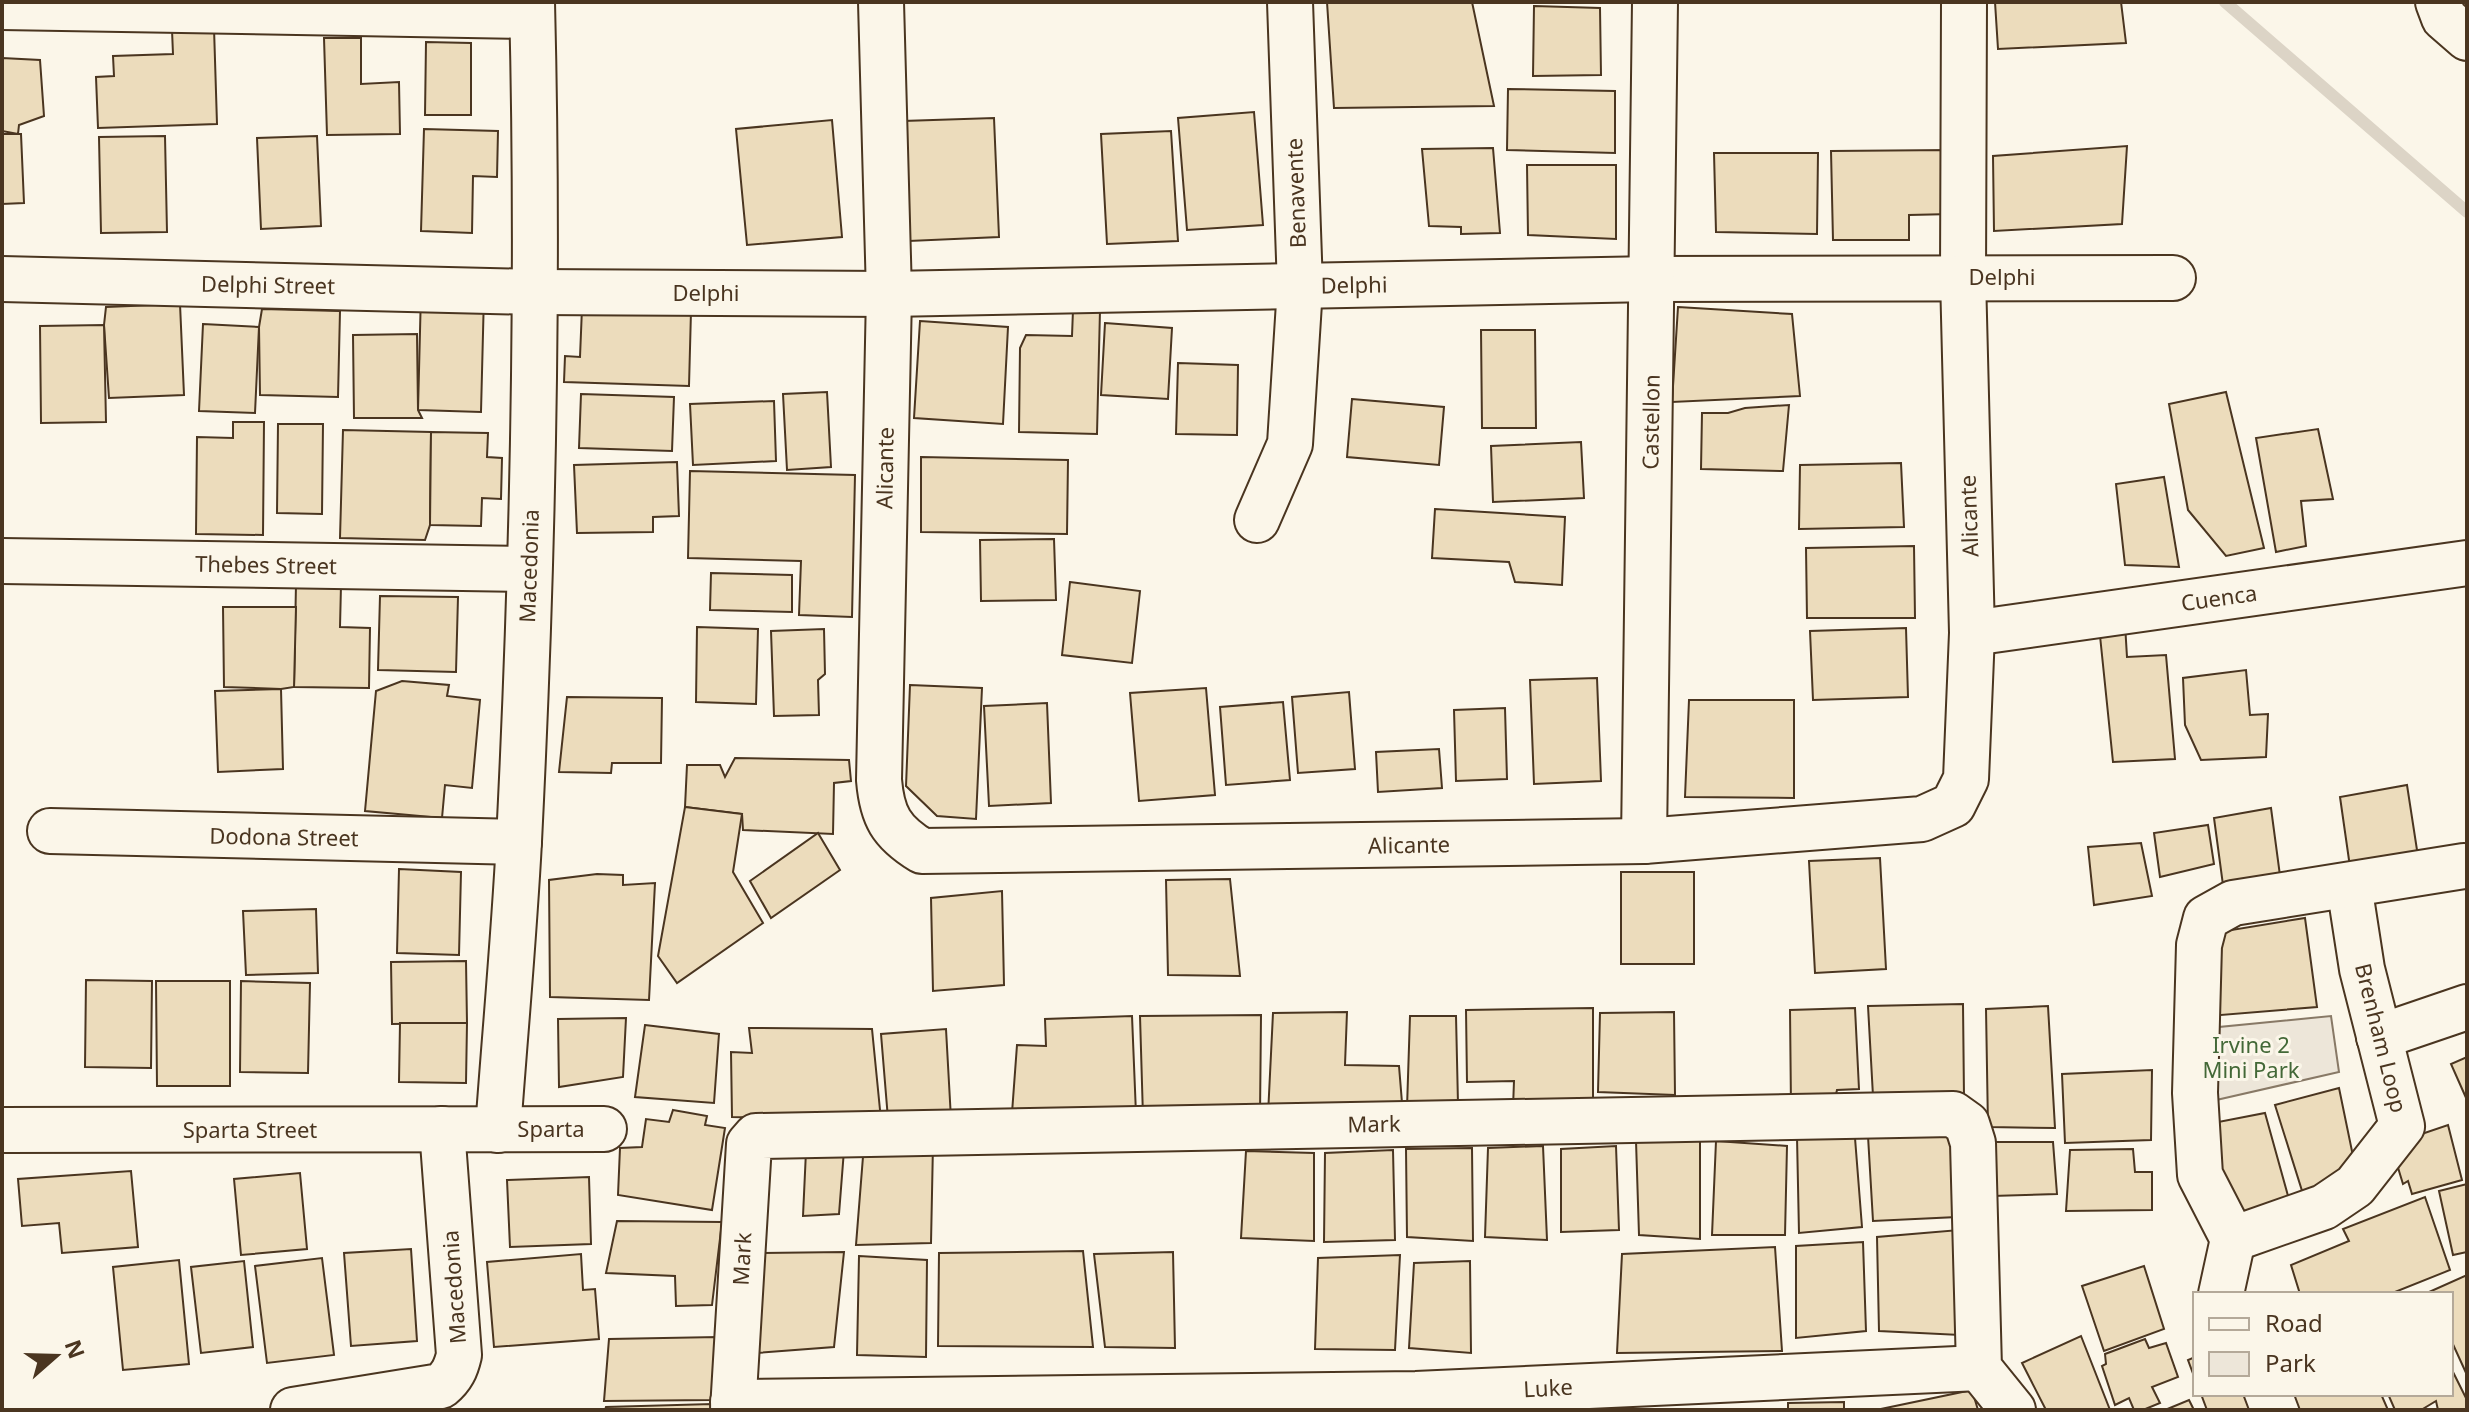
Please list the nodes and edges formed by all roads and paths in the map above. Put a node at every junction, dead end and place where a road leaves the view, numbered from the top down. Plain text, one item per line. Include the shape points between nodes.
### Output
1 (881, 2) edge
2 (1290, 2) edge
3 (1655, 2) edge
4 (1964, 2) edge
5 (2438, 2) edge
6 (215, 6) edge
7 (2, 7) edge
8 (532, 9) edge
9 (2467, 38) edge
10 (1963, 277) junction
11 (2173, 278) dead end
12 (2, 279) edge
13 (1653, 279) junction
14 (1300, 287) junction
15 (535, 292) junction
16 (889, 294) junction
17 (1257, 520) dead end
18 (2, 561) edge
19 (2467, 563) edge
20 (529, 569) junction
21 (1972, 633) junction
22 (50, 831) dead end
23 (1644, 841) junction
24 (519, 842) junction
25 (2464, 866) dead end
26 (2349, 885) junction
27 (2467, 1007) edge
28 (2379, 1037) junction
29 (442, 1129) junction
30 (604, 1129) dead end
31 (2, 1130) edge
32 (498, 1130) junction
33 (2233, 1239) junction
34 (2221, 1292) edge
35 (1979, 1368) junction
36 (1398, 1402) edge
37 (733, 1406) edge
38 (293, 1410) edge
39 (2013, 1410) edge

1 - 16 street, Alicante
2 - 14 street, Benavente
3 - 13 street, Castellon
4 - 10 street, Alicante
5 - 9 street via 2444,18
6 - 7 street
6 - 8 street
8 - 15 street, Macedonia
10 - 11 street, Delphi
10 - 13 street, Delphi
10 - 21 street, Alicante
12 - 15 street, Delphi Street
13 - 14 street, Delphi
13 - 23 street, Castellon
14 - 16 street, Delphi
14 - 17 street, Benavente via 1290,444
15 - 16 street, Delphi
15 - 20 street, Macedonia
16 - 23 street, Alicante via 879,780 881,805 903,839 922,851
18 - 20 street, Thebes Street
19 - 21 street, Cuenca
20 - 24 street, Macedonia
21 - 23 street, Alicante via 1966,779 1953,805 1922,819
22 - 24 street, Dodona Street
24 - 32 street, Macedonia
25 - 26 street
26 - 28 street, Brenham Loop
26 - 33 street via 2233,903 2206,918 2199,945 2195,1093 2200,1175
27 - 28 street
28 - 33 street, Brenham Loop via 2402,1126 2345,1193 2324,1207
29 - 31 street, Sparta Street
29 - 32 street, Sparta Street
29 - 38 street, Macedonia via 456,1368 441,1386
30 - 32 street, Sparta
33 - 34 street
35 - 36 street, Luke
35 - 37 street, Mark via 1973,1143 1967,1124 1953,1114 762,1134 749,1144
35 - 39 street
36 - 37 street, Luke

